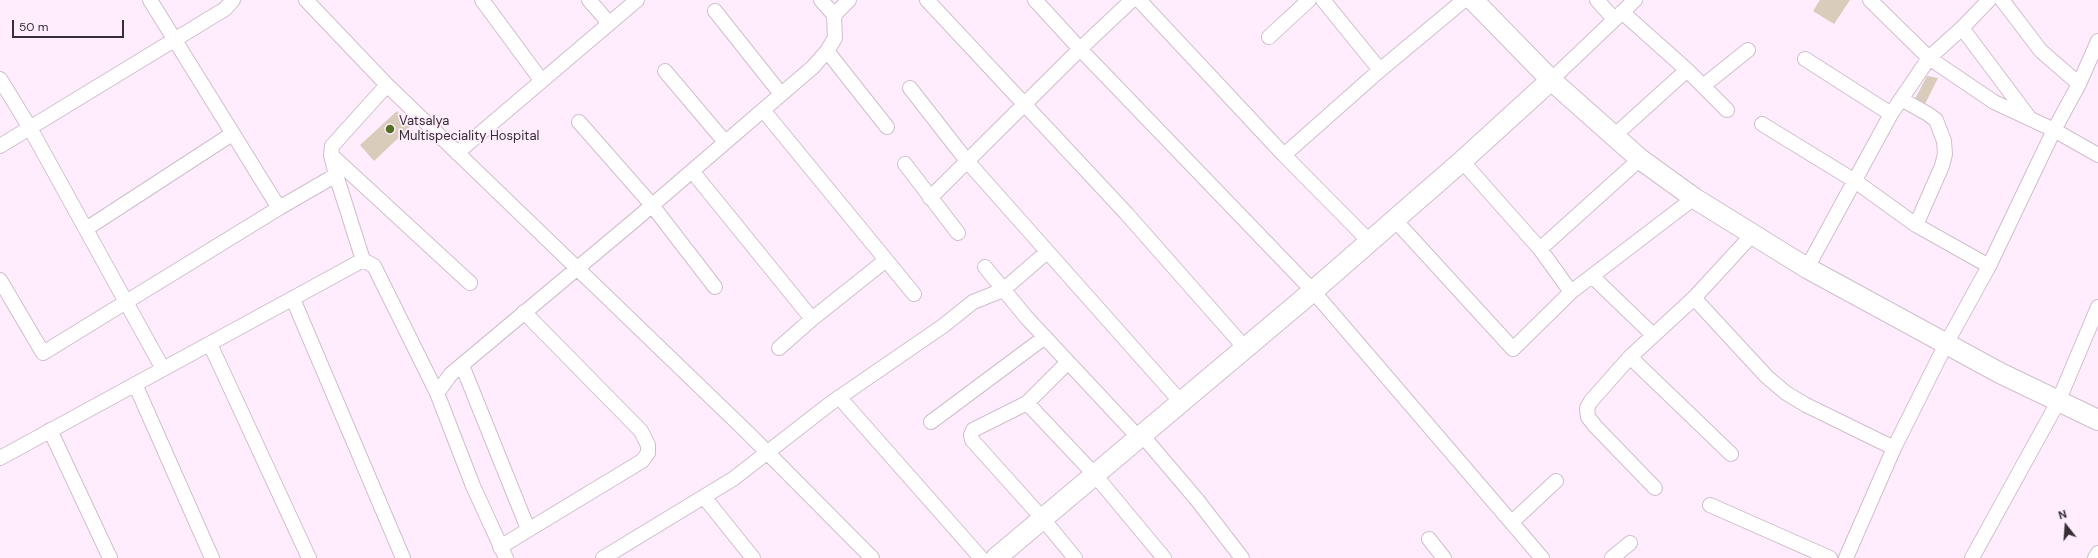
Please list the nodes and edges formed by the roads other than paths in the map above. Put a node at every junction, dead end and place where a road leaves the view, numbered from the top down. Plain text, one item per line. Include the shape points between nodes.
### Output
1 (150, 0) edge
2 (233, 0) edge
3 (306, 0) edge
4 (482, 0) edge
5 (589, 0) edge
6 (637, 0) edge
7 (821, 0) edge
8 (849, 0) edge
9 (927, 0) edge
10 (1035, 0) edge
11 (1132, 0) edge
12 (1140, 0) edge
13 (1309, 0) edge
14 (1323, 0) edge
15 (1464, 0) edge
16 (1474, 0) edge
17 (1597, 0) edge
18 (1635, 0) edge
19 (1870, 0) edge
20 (1989, 0) edge
21 (2002, 0) edge
22 (715, 11) dead end
23 (834, 15) junction
24 (1618, 15) junction
25 (609, 24) junction
26 (1962, 28) junction
27 (1269, 37) dead end
28 (173, 39) junction
29 (2098, 41) edge
30 (1080, 49) junction
31 (1748, 50) dead end
32 (827, 51) junction
33 (1929, 58) junction
34 (1804, 59) dead end
35 (1380, 70) junction
36 (1688, 70) junction
37 (665, 71) dead end
38 (0, 79) edge
39 (541, 80) junction
40 (1551, 80) junction
41 (2079, 84) junction
42 (387, 85) junction
43 (1703, 86) junction
44 (910, 88) dead end
45 (781, 94) junction
46 (1901, 99) junction
47 (1024, 104) junction
48 (763, 110) junction
49 (1727, 110) dead end
50 (1891, 114) junction
51 (2029, 118) junction
52 (579, 122) dead end
53 (1762, 124) dead end
54 (887, 127) dead end
55 (30, 128) junction
56 (2054, 130) junction
57 (232, 134) junction
58 (1614, 136) junction
59 (725, 142) junction
60 (0, 146) edge
61 (457, 153) junction
62 (331, 155) junction
63 (1284, 155) junction
64 (2098, 156) edge
65 (1640, 159) junction
66 (1462, 161) junction
67 (967, 162) junction
68 (905, 164) dead end
69 (692, 170) junction
70 (336, 175) junction
71 (1855, 181) junction
72 (930, 198) junction
73 (1694, 198) junction
74 (651, 204) junction
75 (279, 208) junction
76 (1394, 219) junction
77 (1916, 225) junction
78 (86, 229) junction
79 (958, 233) dead end
80 (1752, 235) junction
81 (1369, 241) junction
82 (1540, 249) junction
83 (1047, 252) junction
84 (363, 260) junction
85 (886, 260) junction
86 (1989, 266) junction
87 (577, 267) junction
88 (985, 267) dead end
89 (1807, 268) junction
90 (1593, 277) junction
91 (0, 280) edge
92 (470, 283) dead end
93 (715, 287) dead end
94 (1003, 290) junction
95 (1313, 291) junction
96 (1571, 292) junction
97 (914, 294) dead end
98 (1694, 298) junction
99 (293, 299) junction
100 (126, 302) junction
101 (2098, 307) edge
102 (524, 312) junction
103 (812, 319) junction
104 (1653, 335) junction
105 (1044, 337) junction
106 (210, 344) junction
107 (1946, 344) junction
108 (779, 348) dead end
109 (1245, 348) junction
110 (1630, 357) junction
111 (1068, 362) junction
112 (462, 365) junction
113 (163, 369) junction
114 (135, 384) junction
115 (437, 393) junction
116 (840, 397) junction
117 (1181, 402) junction
118 (2058, 402) junction
119 (1027, 403) junction
120 (2098, 420) edge
121 (931, 422) dead end
122 (50, 430) junction
123 (1141, 437) junction
124 (1894, 448) junction
125 (768, 453) junction
126 (1731, 454) dead end
127 (0, 458) edge
128 (1095, 475) junction
129 (1556, 482) dead end
130 (1655, 488) dead end
131 (704, 497) junction
132 (1710, 505) dead end
133 (1043, 519) junction
134 (1512, 522) junction
135 (528, 529) junction
136 (1429, 539) dead end
137 (1630, 543) dead end
138 (503, 552) edge
139 (2098, 553) edge
140 (1540, 557) edge
141 (110, 558) edge
142 (212, 558) edge
143 (309, 558) edge
144 (403, 558) edge
145 (603, 558) edge
146 (753, 558) edge
147 (872, 558) edge
148 (981, 558) edge
149 (996, 558) edge
150 (1075, 558) edge
151 (1164, 558) edge
152 (1242, 558) edge
153 (1444, 558) edge
154 (1612, 558) edge
155 (1830, 558) edge
156 (1846, 558) edge
157 (1972, 558) edge
158 (2095, 558) edge

1 - 28 street
2 - 28 street via 225,9
3 - 42 street
4 - 39 street
5 - 25 street
6 - 25 street
7 - 23 street
8 - 23 street
9 - 47 street
10 - 30 street
11 - 30 street
12 - 63 street
13 - 27 street
14 - 35 street
15 - 35 street
16 - 40 main road
17 - 24 street
18 - 24 street
19 - 33 street
20 - 26 street
21 - 41 street via 2041,51
22 - 45 street
23 - 32 street via 835,38
24 - 36 street
24 - 40 street
25 - 39 street
26 - 33 street
26 - 51 street
28 - 55 street
28 - 57 street
29 - 41 street
30 - 47 street
30 - 95 street
31 - 43 street
32 - 45 street
32 - 54 street
33 - 46 street
33 - 51 street via 1994,102
34 - 50 street
35 - 63 street
36 - 43 street
36 - 58 street
37 - 59 street
38 - 55 street
39 - 61 street
40 - 58 main road
40 - 66 main road
41 - 56 street
42 - 61 street
42 - 62 street via 332,146
43 - 49 street
44 - 67 street
45 - 48 street
46 - 50 street
46 - 77 street via 1936,120 1944,141 1945,154 1942,166
47 - 67 street
47 - 109 street via 1126,213
48 - 59 street
48 - 85 street
50 - 71 street
51 - 56 street
52 - 74 street
53 - 71 street
55 - 60 street
55 - 78 street
56 - 64 street
56 - 86 street
57 - 75 street
57 - 78 street
58 - 65 main road
59 - 69 street
61 - 87 street
62 - 70 street
62 - 92 street
63 - 81 street
65 - 73 main road
65 - 82 street
66 - 76 main road
66 - 82 street
67 - 72 street
67 - 83 street
68 - 72 street
69 - 74 street
69 - 103 street
70 - 75 street
70 - 84 street
71 - 77 street
71 - 89 street
72 - 79 street
73 - 80 main road
73 - 90 street
74 - 87 street
74 - 93 street
75 - 100 street
76 - 81 main road
76 - 96 street via 1513,349
77 - 86 street
78 - 100 street
80 - 89 main road
80 - 98 street
81 - 95 main road
82 - 96 street
83 - 94 street
83 - 117 street
84 - 99 street
84 - 115 street via 374,266
85 - 97 street
85 - 103 street
86 - 107 street
87 - 102 street
87 - 125 street
88 - 94 street
89 - 107 main road
90 - 96 street
90 - 104 street
91 - 100 street via 43,353
94 - 105 street
94 - 116 street via 973,302 943,326
95 - 109 main road
95 - 134 street
98 - 104 street
98 - 124 street via 1768,377 1786,392 1806,405
99 - 106 street
99 - 144 street
100 - 113 street
101 - 118 street
102 - 112 street
102 - 135 street via 641,431 648,445 648,453 642,461
103 - 108 street
104 - 110 street
105 - 111 street
105 - 121 street
106 - 113 street
106 - 143 street
107 - 118 main road
107 - 124 street
109 - 117 main road
110 - 126 street
110 - 130 street via 1591,401 1587,408 1588,417
111 - 119 street
111 - 123 street
112 - 115 street via 451,374
112 - 135 street
113 - 114 street
114 - 122 street
114 - 142 street
115 - 138 street via 473,486
116 - 125 street
116 - 148 street
117 - 123 main road
118 - 120 main road
118 - 157 street
119 - 128 street
119 - 133 street via 973,430 971,435 972,440
122 - 127 street
122 - 141 street
123 - 128 main road
123 - 152 street via 1198,501
124 - 156 street
125 - 131 street
125 - 147 street
128 - 133 main road
128 - 151 street
129 - 134 street
131 - 145 street
131 - 146 street
132 - 155 street
133 - 149 main road
133 - 150 street
134 - 140 street
135 - 138 street
136 - 153 street
137 - 154 street
139 - 158 street

